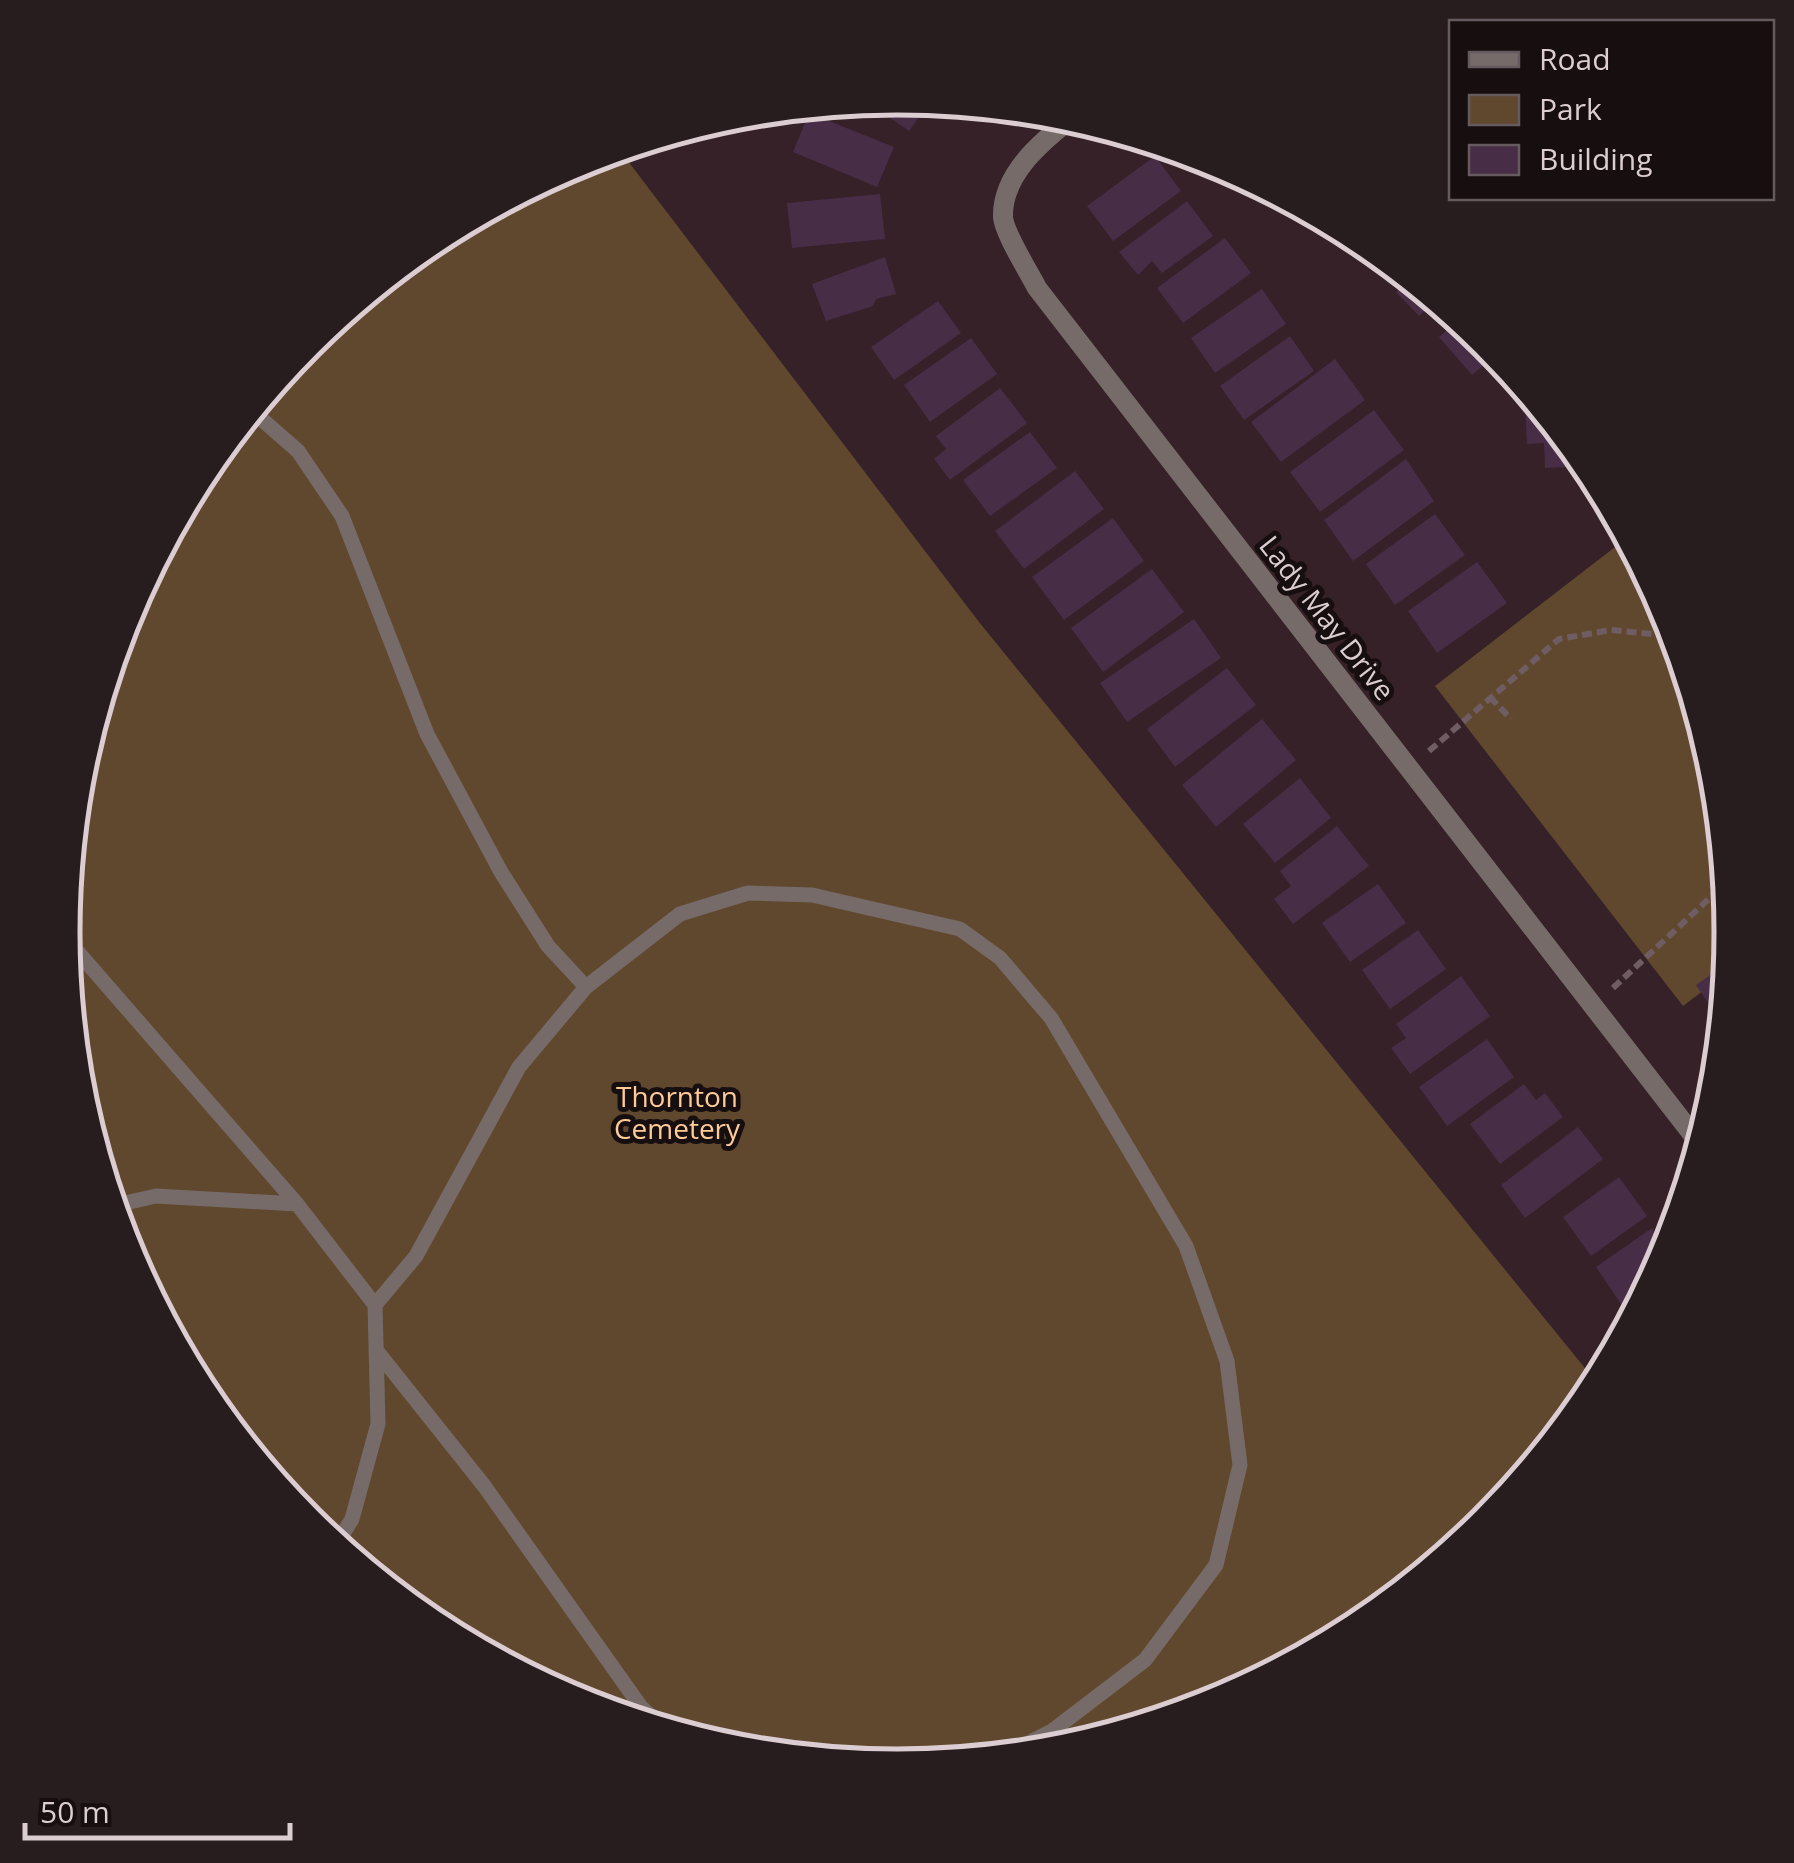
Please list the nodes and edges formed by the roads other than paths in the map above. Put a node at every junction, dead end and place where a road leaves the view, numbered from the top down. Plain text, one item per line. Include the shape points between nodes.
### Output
1 (1056, 130) edge
2 (261, 419) edge
3 (81, 956) edge
4 (586, 987) junction
5 (1689, 1130) edge
6 (126, 1203) edge
7 (297, 1204) junction
8 (375, 1305) junction
9 (376, 1350) junction
10 (344, 1532) edge
11 (641, 1707) edge
12 (1044, 1735) edge

1 - 5 street, Lady May Drive via 1011,179 1003,220 1037,288
2 - 4 lane via 298,451 342,516 427,734 500,872 548,946
3 - 7 lane
4 - 8 lane via 519,1066 416,1256
4 - 12 lane via 680,914 748,893 812,895 960,929 1000,958 1051,1018 1186,1246 1227,1361 1240,1464 1216,1565 1146,1660
6 - 7 lane via 156,1196
7 - 8 lane
8 - 9 lane
9 - 10 lane via 378,1424
9 - 11 lane via 485,1486

